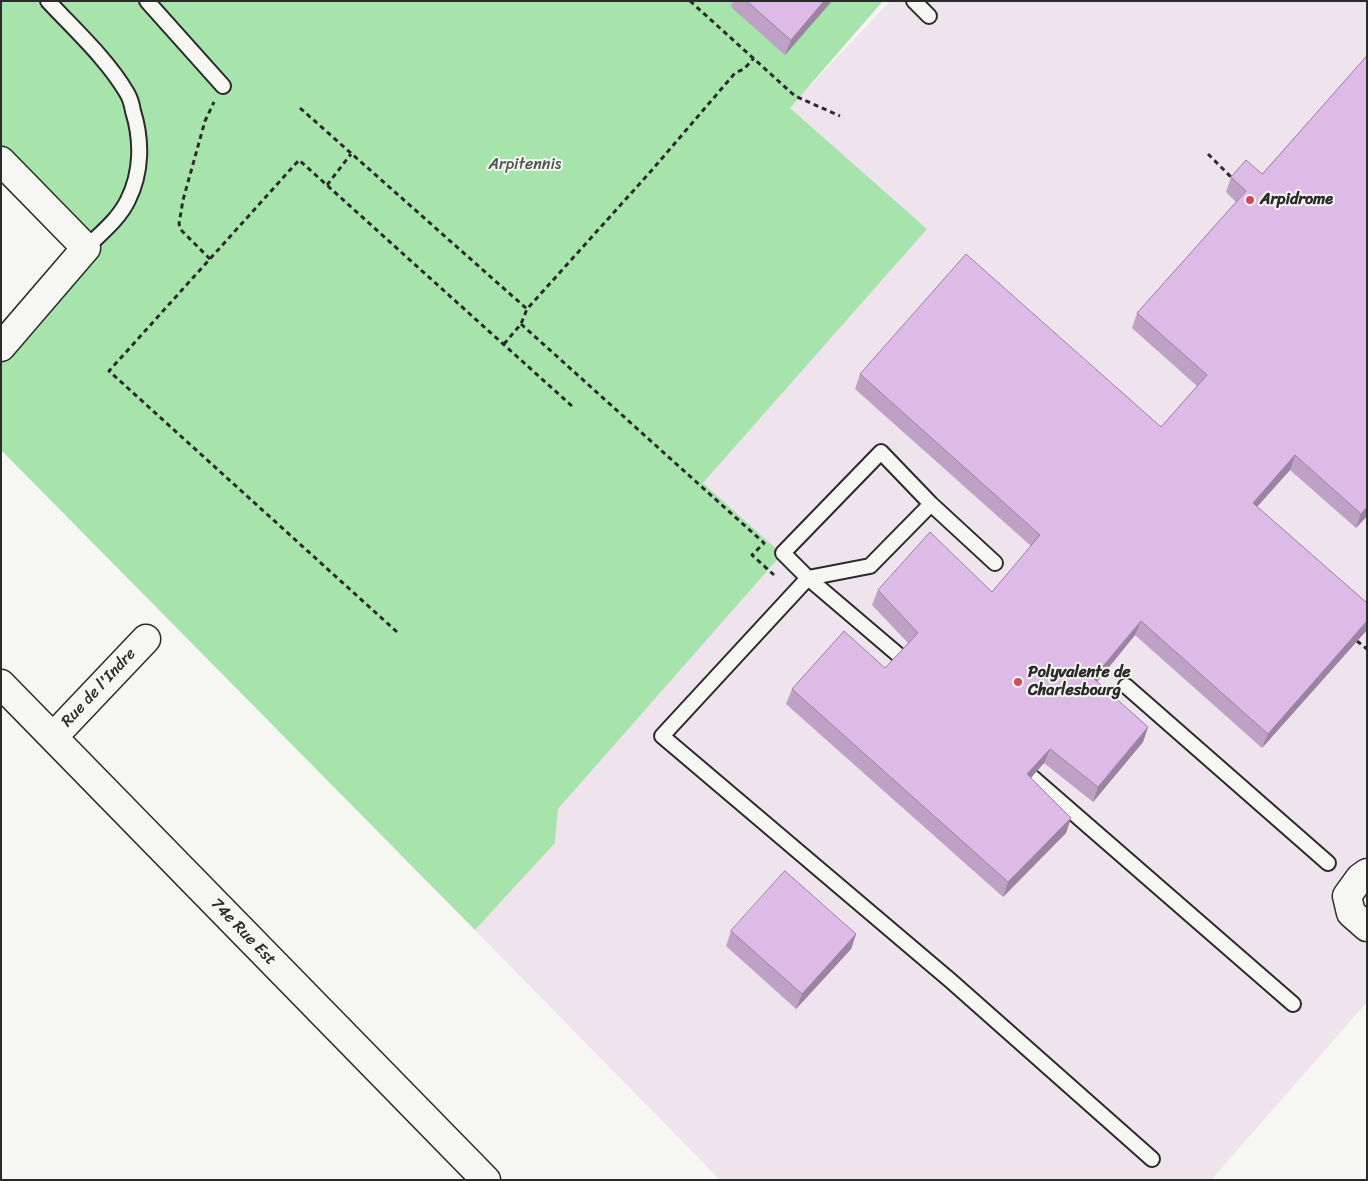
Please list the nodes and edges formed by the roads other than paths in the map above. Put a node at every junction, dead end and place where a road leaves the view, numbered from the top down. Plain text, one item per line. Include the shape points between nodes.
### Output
1 (48, 1) edge
2 (147, 1) edge
3 (914, 1) edge
4 (929, 16) dead end
5 (223, 86) road end
6 (1, 161) edge
7 (86, 248) junction
8 (1, 347) edge
9 (931, 504) junction
10 (995, 563) dead end
11 (808, 578) junction
12 (146, 639) dead end
13 (902, 658) edge
14 (1, 684) edge
15 (1126, 686) dead end
16 (53, 738) junction
17 (1032, 777) edge
18 (1328, 862) dead end
19 (1367, 873) edge
20 (1359, 920) edge
21 (1292, 1004) dead end
22 (1152, 1159) dead end
23 (486, 1180) edge

1 - 7 lane via 111,69 128,95 138,125 140,153 137,179 115,220
2 - 5 lane
3 - 4 lane
6 - 7 street
7 - 8 street
9 - 10 lane
9 - 11 lane via 870,566
9 - 11 lane via 881,452 783,552
11 - 13 lane
11 - 22 lane via 662,736 951,981
12 - 16 street, Rue de l'Indre
14 - 16 street, 74e Rue Est
15 - 18 lane
16 - 23 street, 74e Rue Est
17 - 21 lane
19 - 20 street via 1347,896

